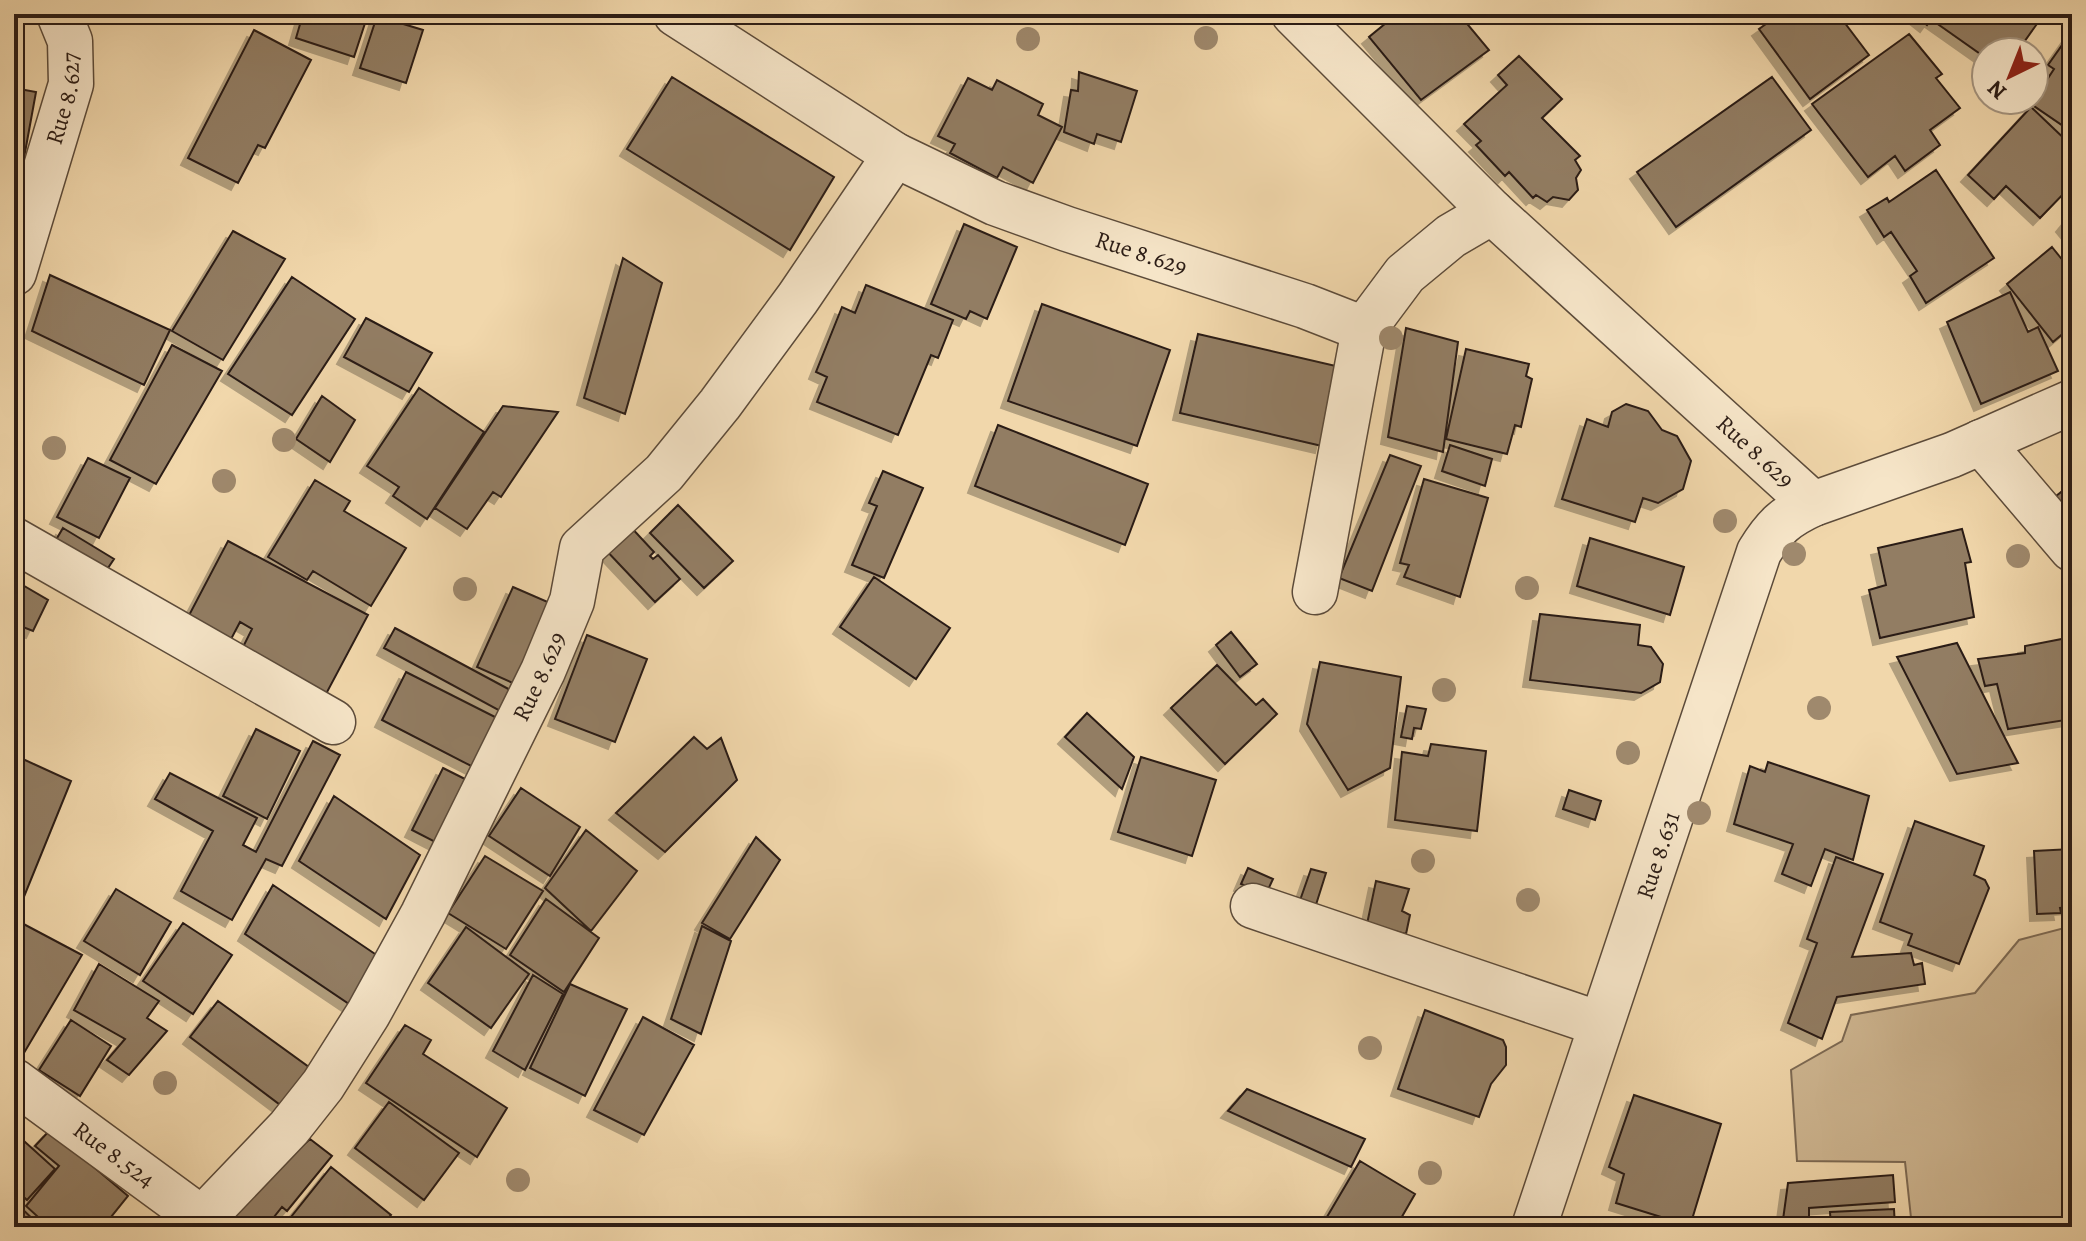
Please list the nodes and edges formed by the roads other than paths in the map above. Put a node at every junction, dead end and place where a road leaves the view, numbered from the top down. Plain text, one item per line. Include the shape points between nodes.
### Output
1 (59, 14) edge
2 (676, 14) edge
3 (1294, 14) edge
4 (895, 155) junction
5 (1492, 212) junction
6 (14, 273) edge
7 (1364, 329) junction
8 (2072, 402) edge
9 (1981, 442) junction
10 (1813, 504) junction
11 (14, 540) edge
12 (2072, 549) edge
13 (1315, 592) dead end
14 (333, 722) dead end
15 (1253, 906) dead end
16 (1600, 1024) junction
17 (14, 1081) edge
18 (208, 1223) edge
19 (1534, 1227) edge

1 - 6 street, Rue 8.627 via 70,41 71,84
2 - 4 street, Rue 8.629
3 - 5 street, Rue 8.629
4 - 7 street, Rue 8.629 via 995,203
4 - 18 street, Rue 8.629 via 720,404 664,473 582,548 572,601 543,671 368,1014 323,1085
5 - 7 street via 1451,236 1405,274
5 - 10 street, Rue 8.629
7 - 13 street
8 - 9 street, Rue 8.629
9 - 10 street, Rue 8.629
9 - 12 street
10 - 16 street, Rue 8.631 via 1773,529 1759,552
11 - 14 street
15 - 16 street
16 - 19 street, Rue 8.631
17 - 18 street, Rue 8.524

